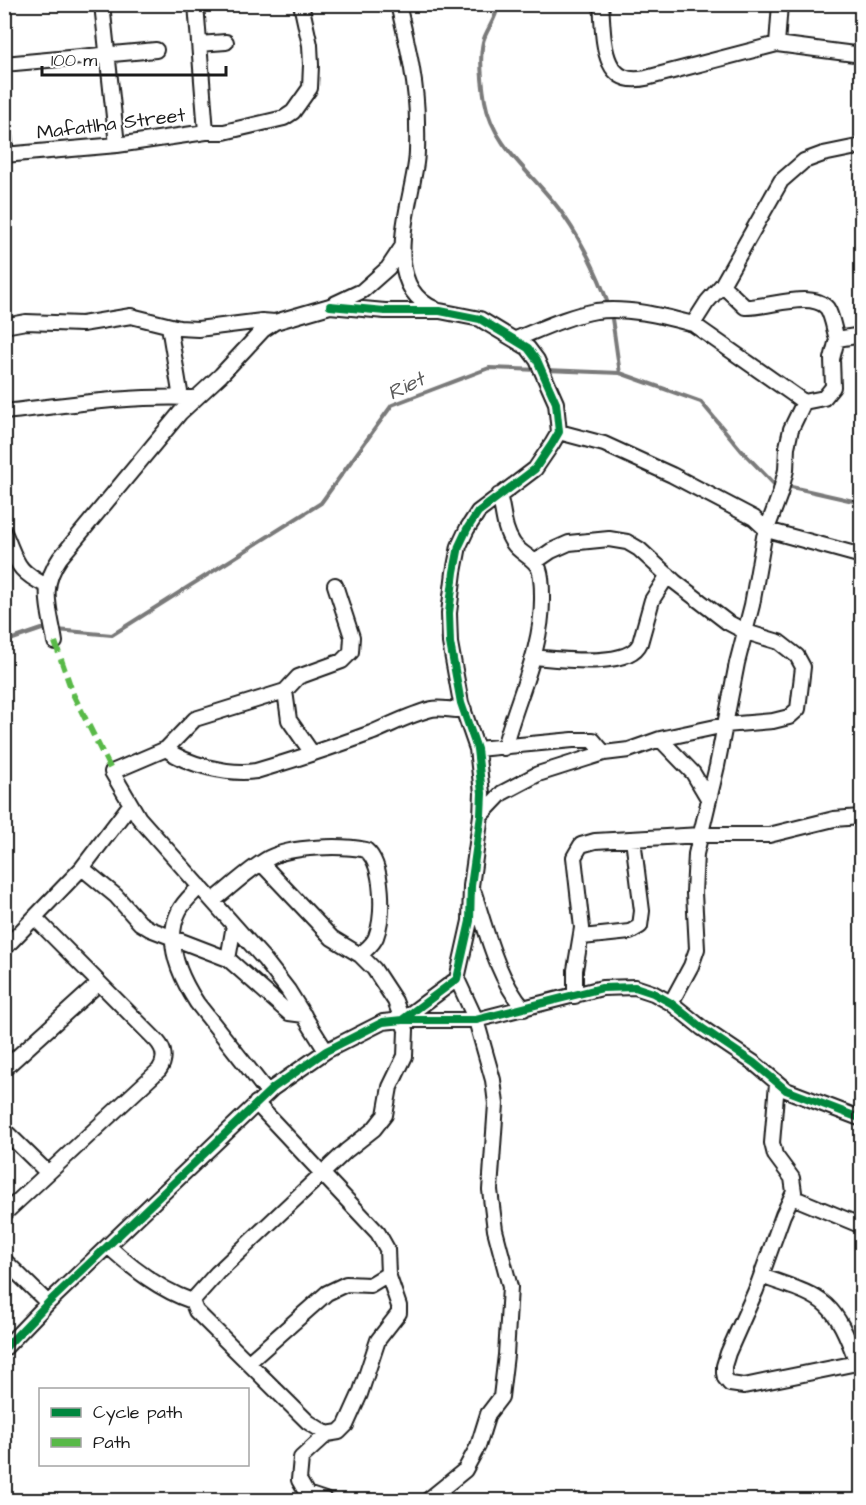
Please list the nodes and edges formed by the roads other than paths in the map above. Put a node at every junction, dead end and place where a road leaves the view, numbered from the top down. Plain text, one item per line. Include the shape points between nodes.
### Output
1 (102, 4) edge
2 (196, 4) edge
3 (301, 4) edge
4 (398, 4) edge
5 (601, 4) edge
6 (780, 4) edge
7 (226, 42) dead end
8 (199, 44) junction
9 (777, 44) junction
10 (156, 50) dead end
11 (107, 54) junction
12 (861, 55) edge
13 (4, 64) edge
14 (206, 132) junction
15 (4, 135) edge
16 (117, 145) junction
17 (861, 146) edge
18 (5, 155) edge
19 (402, 247) junction
20 (722, 285) junction
21 (330, 306) junction
22 (440, 311) junction
23 (275, 322) junction
24 (693, 324) junction
25 (170, 326) junction
26 (4, 327) edge
27 (861, 335) edge
28 (516, 339) junction
29 (837, 339) junction
30 (188, 398) junction
31 (804, 402) junction
32 (4, 412) edge
33 (559, 432) junction
34 (499, 495) junction
35 (767, 530) junction
36 (4, 532) edge
37 (861, 556) edge
38 (535, 562) junction
39 (668, 576) junction
40 (335, 585) dead end
41 (47, 586) junction
42 (746, 632) junction
43 (55, 642) dead end
44 (533, 657) junction
45 (285, 691) junction
46 (464, 710) junction
47 (725, 725) junction
48 (660, 739) junction
49 (504, 748) junction
50 (166, 749) junction
51 (477, 749) junction
52 (312, 753) junction
53 (604, 753) junction
54 (709, 800) junction
55 (130, 805) junction
56 (481, 815) junction
57 (860, 818) dead end
58 (701, 835) junction
59 (633, 839) junction
60 (261, 863) junction
61 (82, 868) junction
62 (200, 886) junction
63 (471, 886) junction
64 (213, 901) junction
65 (34, 918) junction
66 (234, 925) junction
67 (173, 937) junction
68 (582, 938) junction
69 (4, 949) edge
70 (360, 955) junction
71 (228, 959) junction
72 (457, 979) junction
73 (99, 984) junction
74 (575, 996) junction
75 (671, 1003) junction
76 (524, 1009) junction
77 (304, 1015) junction
78 (402, 1020) junction
79 (476, 1020) junction
80 (326, 1051) junction
81 (4, 1069) edge
82 (777, 1083) junction
83 (268, 1093) junction
84 (256, 1103) junction
85 (861, 1119) edge
86 (4, 1130) edge
87 (48, 1173) junction
88 (322, 1174) junction
89 (792, 1197) junction
90 (4, 1214) edge
91 (861, 1226) edge
92 (108, 1246) junction
93 (4, 1260) edge
94 (388, 1274) junction
95 (761, 1276) junction
96 (192, 1301) junction
97 (48, 1304) junction
98 (4, 1349) edge
99 (249, 1362) junction
100 (859, 1363) edge
101 (327, 1434) junction
102 (325, 1500) edge
103 (428, 1500) edge

1 - 11 street
2 - 8 street, Mafatlha Street
3 - 14 street via 312,65 310,88 301,103 284,118 224,132
4 - 19 street via 414,82 417,120 417,161
5 - 9 street via 607,53 615,73 626,79
6 - 9 street
7 - 8 street
8 - 14 street, Mafatlha Street
9 - 12 street
10 - 11 street
11 - 13 street
11 - 16 street
14 - 16 street, Mafatlha Street
15 - 18 street
16 - 18 street, Mafatlha Street
17 - 20 street via 804,161 781,181
19 - 21 street via 372,284
19 - 22 street via 411,291 427,306
20 - 24 street
20 - 29 street via 745,307 802,299 818,301 828,309
21 - 22 street
21 - 23 street
22 - 28 street via 480,319
23 - 25 street via 198,329
23 - 30 street via 221,375
24 - 28 street via 654,314 595,312
24 - 31 street
25 - 26 street via 131,316 82,324 26,321
25 - 30 street
27 - 29 street
28 - 33 street via 537,360 556,403
29 - 31 street via 832,359 833,387 824,398
30 - 32 street via 123,399
30 - 41 street via 60,558
31 - 35 street via 791,429 786,470
33 - 34 street via 535,470
33 - 35 street via 593,440 672,475 754,518
34 - 38 street via 512,542 520,553
34 - 46 street via 478,512 467,529 454,572 448,626
35 - 37 street
35 - 42 street
36 - 41 street via 25,573
38 - 39 street via 564,544 616,539 635,546
38 - 44 street via 541,578 542,615
39 - 42 street
39 - 44 street via 655,594 640,643 632,654 608,659
40 - 45 street via 352,637 351,652 342,661 298,677
41 - 43 street
42 - 47 street
42 - 47 street via 779,642 797,656 803,669 800,699 796,712 789,717
44 - 49 street
45 - 50 street via 195,719
45 - 52 street via 289,720
46 - 51 street
46 - 52 street via 434,708
47 - 48 street
47 - 54 street
48 - 53 street via 629,750
48 - 54 street via 693,773
49 - 51 street
49 - 53 street via 593,740
50 - 52 street via 178,759 243,772
50 - 55 street via 112,772
51 - 56 street
53 - 56 street via 538,774 502,793
54 - 58 street
55 - 61 street
55 - 62 street
56 - 63 street
57 - 58 street via 834,819 769,835
58 - 59 street
58 - 75 street via 694,869 697,949
59 - 68 street via 642,911 640,926 630,932
59 - 68 street via 586,843 578,848 573,864
60 - 64 street
60 - 70 street via 332,938
60 - 70 street via 284,852 359,849 369,853 376,867 381,904 377,935
61 - 65 street
61 - 67 street via 116,896 140,923
62 - 64 street
62 - 67 street via 179,910
63 - 72 street via 470,921
63 - 76 street via 493,950 512,994
64 - 66 street
65 - 69 street
65 - 73 street
66 - 71 street
66 - 77 street
67 - 71 street
67 - 83 street via 178,967 188,990
68 - 74 street via 575,970
70 - 78 street via 388,990
71 - 77 street via 289,1013
72 - 78 street
72 - 79 street
73 - 81 street
73 - 87 street via 160,1045 164,1061 159,1070
74 - 75 street via 602,988 635,987
74 - 76 street
75 - 82 street
76 - 79 street
77 - 80 street
78 - 79 street
78 - 80 street via 383,1022
78 - 88 street via 405,1056 390,1087 385,1115 374,1130
79 - 103 street via 496,1104 490,1190 495,1230 510,1287 506,1355 501,1397 488,1414 478,1446 465,1470
80 - 83 street
82 - 85 street via 795,1094
82 - 89 street via 772,1143 775,1155 792,1178
83 - 84 street
84 - 88 street
84 - 92 street
86 - 87 street
87 - 90 street
88 - 94 street via 378,1233 387,1249
88 - 96 street
89 - 91 street
89 - 95 street
92 - 96 street via 142,1275
92 - 97 street
93 - 97 street
94 - 99 street via 369,1285 346,1284 333,1289
94 - 101 street via 399,1313 378,1340 346,1425 339,1432
95 - 100 street via 815,1297 831,1309
95 - 100 street via 724,1366 728,1382 744,1386
96 - 99 street via 196,1311
97 - 98 street
99 - 101 street via 308,1422
101 - 102 street via 301,1458 299,1480 307,1494

